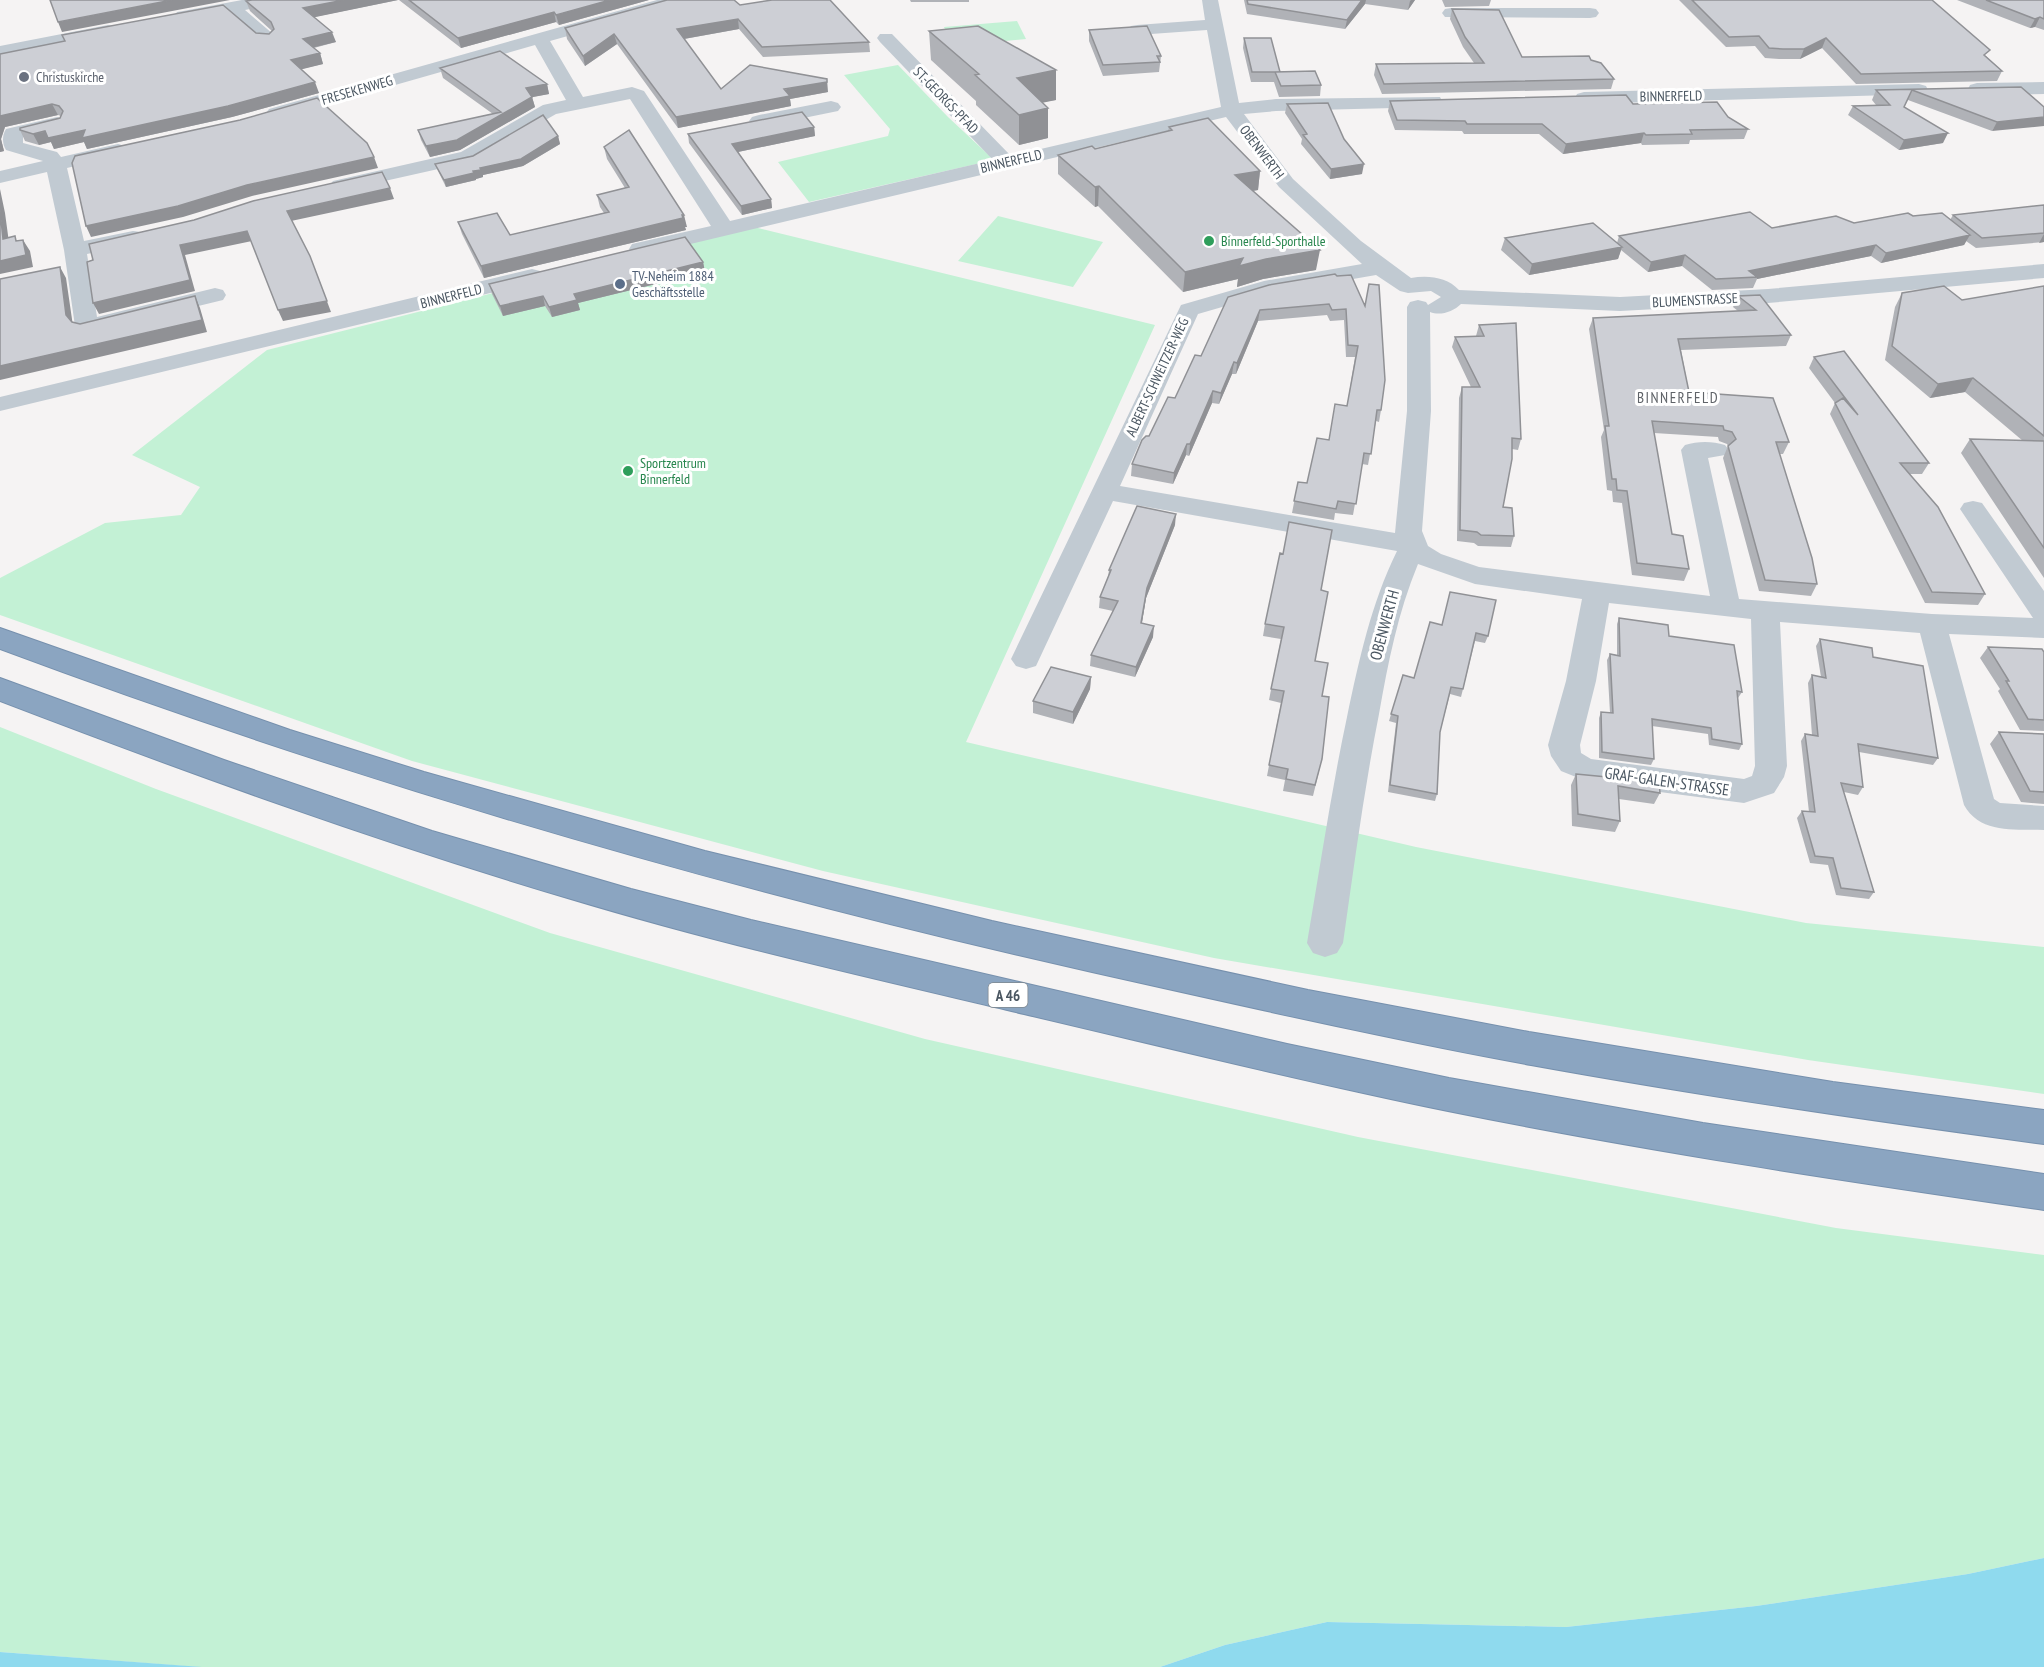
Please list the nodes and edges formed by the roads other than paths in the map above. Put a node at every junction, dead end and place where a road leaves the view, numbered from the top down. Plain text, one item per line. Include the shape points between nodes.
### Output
1 (269, 0) edge
2 (676, 0) edge
3 (1210, 0) edge
4 (1547, 6) edge
5 (232, 7) junction
6 (1451, 13) edge
7 (1590, 13) dead end
8 (165, 20) edge
9 (1215, 24) junction
10 (120, 28) edge
11 (1137, 30) edge
12 (267, 38) edge
13 (886, 38) dead end
14 (540, 39) junction
15 (0, 51) edge
16 (2044, 87) edge
17 (1961, 89) edge
18 (1937, 90) edge
19 (1571, 98) edge
20 (1453, 101) edge
21 (576, 102) junction
22 (831, 107) dead end
23 (1231, 110) junction
24 (259, 118) edge
25 (57, 123) edge
26 (737, 125) edge
27 (690, 135) edge
28 (666, 139) junction
29 (138, 146) edge
30 (1006, 162) junction
31 (56, 165) junction
32 (0, 177) edge
33 (321, 189) edge
34 (724, 229) junction
35 (155, 231) edge
36 (622, 254) edge
37 (76, 258) junction
38 (1379, 268) junction
39 (55, 271) edge
40 (554, 271) edge
41 (2044, 271) edge
42 (215, 295) dead end
43 (1413, 296) junction
44 (0, 404) edge
45 (1716, 450) dead end
46 (1105, 491) junction
47 (1973, 509) dead end
48 (1413, 545) junction
49 (1597, 593) junction
50 (1727, 608) junction
51 (1765, 612) junction
52 (2044, 612) edge
53 (1932, 624) junction
54 (2044, 628) edge
55 (0, 638) edge
56 (1026, 659) dead end
57 (0, 689) edge
58 (2044, 818) edge
59 (1325, 943) dead end
60 (2044, 1127) edge
61 (2044, 1192) edge

1 - 5 street
2 - 14 street, FRESEKENWEG
3 - 9 street, OBENWERTH
4 - 6 street
4 - 7 street
5 - 8 street
5 - 12 street
9 - 11 street
9 - 23 street, OBENWERTH
10 - 15 street via 22,41
13 - 30 street, ST.-GEORGS-PFAD
14 - 21 street
14 - 24 street, FRESEKENWEG
16 - 17 street
18 - 19 street, BINNERFELD
20 - 23 street, BINNERFELD via 1276,105
21 - 28 street via 634,93
21 - 33 street via 545,111 467,157
22 - 26 street
23 - 30 street, BINNERFELD
23 - 38 street, OBENWERTH via 1286,183
25 - 31 street via 12,135 15,148 50,156
27 - 28 street
28 - 34 street
29 - 31 street
30 - 34 street, BINNERFELD
31 - 32 street
31 - 37 street
34 - 36 street, BINNERFELD
35 - 37 street
37 - 39 street
37 - 42 street via 87,326
38 - 43 street, OBENWERTH
38 - 46 street, ALBERT-SCHWEITZER-WEG via 1264,288 1189,310
40 - 44 street, BINNERFELD
41 - 43 street, BLUMENSTRASSE via 1768,296 1620,304 1452,297 1435,284 1416,284
43 - 48 street via 1419,411 1408,531
45 - 50 street via 1694,450
46 - 48 street
46 - 56 street, ALBERT-SCHWEITZER-WEG
47 - 52 street
48 - 49 street via 1431,560 1451,569
48 - 59 street, OBENWERTH via 1380,627
49 - 50 street
49 - 51 street, GRAF-GALEN-STRASSE via 1581,681 1564,745 1570,763 1591,771 1744,791 1759,790 1765,785 1771,766
50 - 51 street
51 - 53 street
53 - 54 street
53 - 58 street via 1980,805 1993,815
55 - 60 highway via 239,725 422,784 618,842 965,931 1369,1018 1594,1059 1809,1095
57 - 61 highway, A 46 via 191,762 385,828 572,886 756,936 1367,1077 1833,1162

